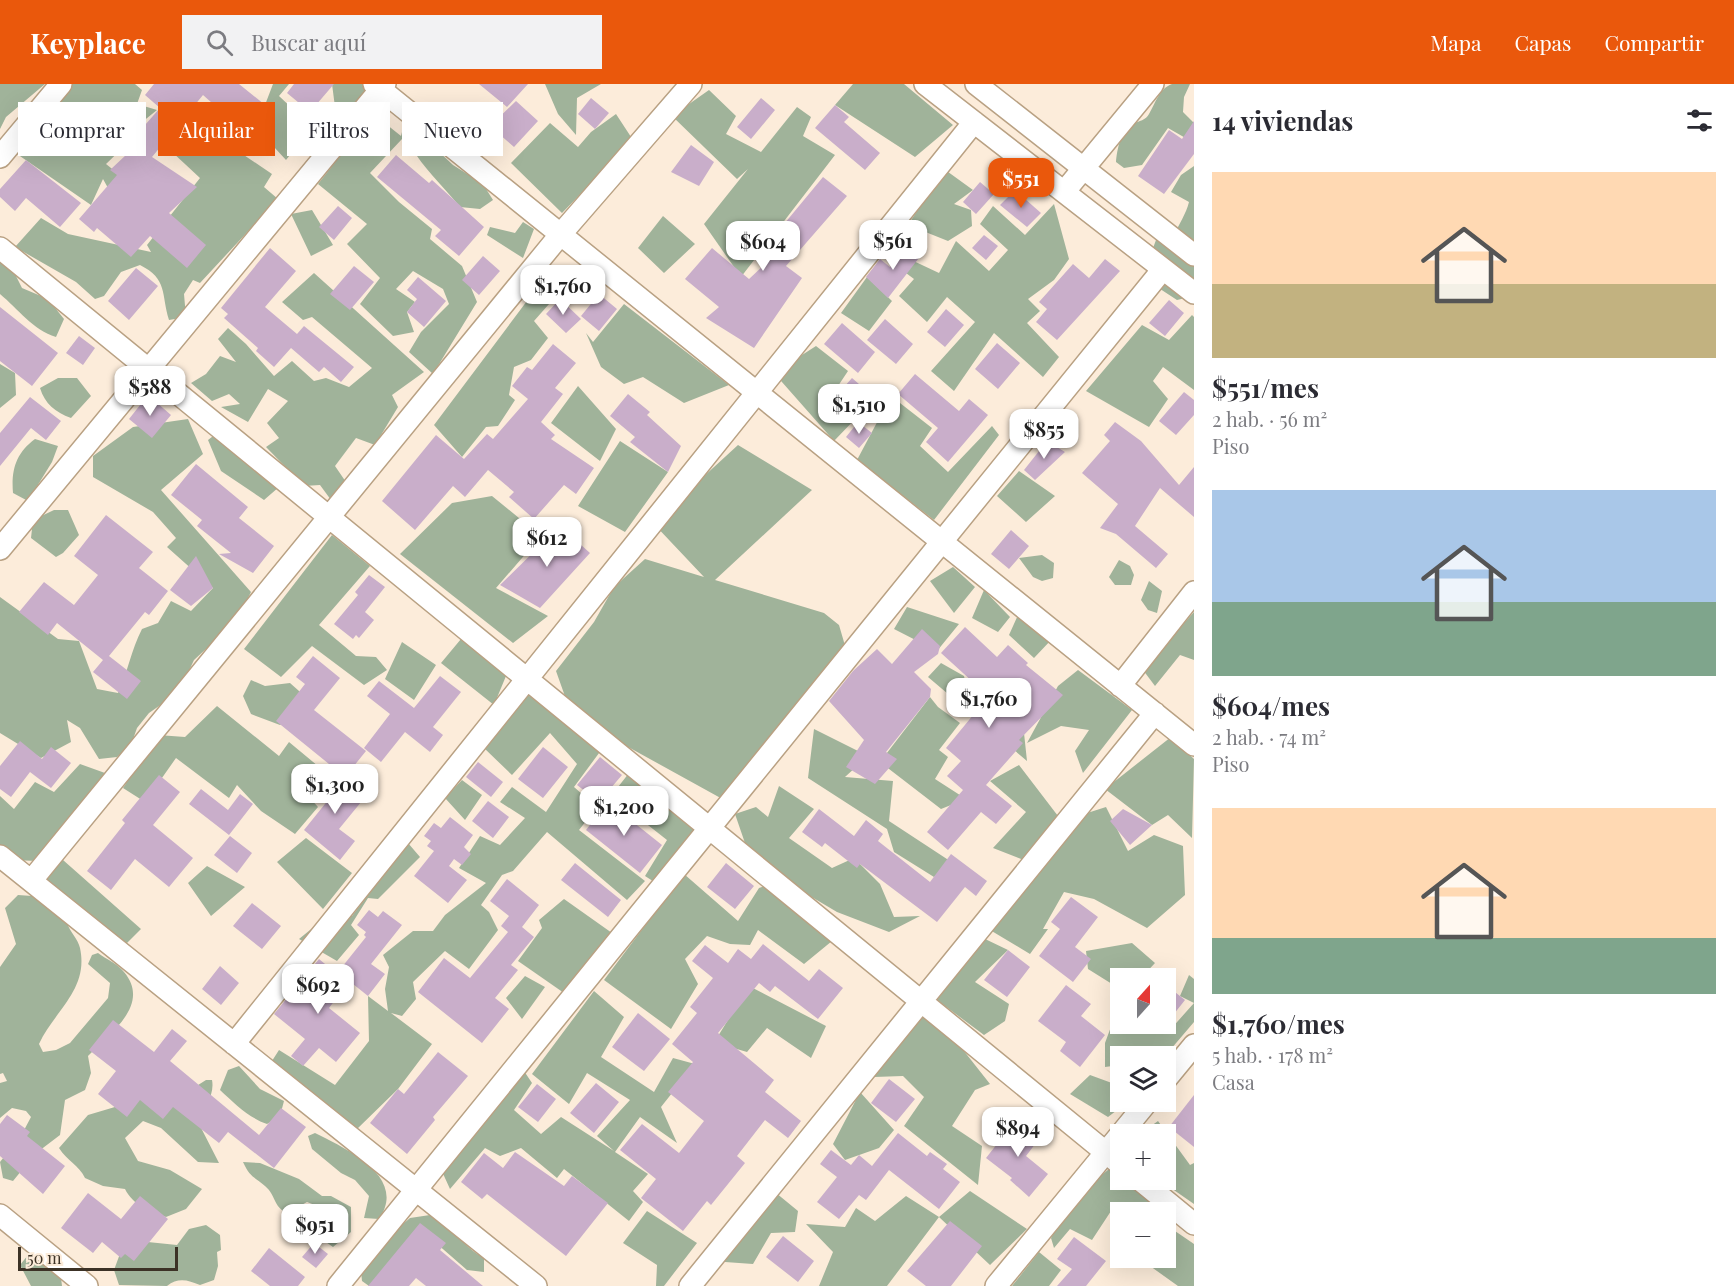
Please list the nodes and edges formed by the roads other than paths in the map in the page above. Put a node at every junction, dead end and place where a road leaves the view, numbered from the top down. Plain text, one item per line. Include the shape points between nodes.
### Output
1 (61, 84) edge
2 (691, 84) edge
3 (925, 84) edge
4 (976, 84) edge
5 (1153, 84) edge
6 (380, 86) edge
7 (974, 122) junction
8 (0, 157) edge
9 (1084, 169) junction
10 (1064, 192) junction
11 (560, 234) junction
12 (0, 248) edge
13 (1194, 255) edge
14 (1163, 269) junction
15 (1194, 293) edge
16 (148, 369) junction
17 (757, 393) junction
18 (329, 517) junction
19 (942, 542) junction
20 (0, 549) edge
21 (1194, 592) edge
22 (527, 679) junction
23 (1120, 686) junction
24 (1155, 713) junction
25 (1194, 745) edge
26 (710, 829) junction
27 (0, 856) edge
28 (31, 881) junction
29 (922, 1002) junction
30 (234, 1044) junction
31 (1194, 1045) edge
32 (1176, 1067) edge
33 (1110, 1156) edge
34 (1110, 1161) edge
35 (414, 1189) junction
36 (1152, 1190) edge
37 (0, 1215) edge
38 (1194, 1224) edge
39 (87, 1286) edge
40 (338, 1286) edge
41 (536, 1286) edge
42 (690, 1286) edge
43 (996, 1286) edge

1 - 8 street
2 - 11 street
3 - 7 street
4 - 9 street
5 - 9 street
6 - 11 street
6 - 16 street
7 - 10 street
7 - 17 street
9 - 10 street
9 - 13 street
10 - 14 street
11 - 17 street
11 - 18 street
12 - 16 street
14 - 15 street
14 - 19 street
16 - 18 street
16 - 20 street
17 - 19 street
17 - 22 street
18 - 22 street
18 - 28 street
19 - 23 street
19 - 26 street
21 - 23 street
22 - 26 street
22 - 30 street
23 - 24 street
24 - 25 street
24 - 29 street
26 - 29 street
26 - 35 street
27 - 28 street
28 - 30 street
29 - 33 street
29 - 42 street
30 - 35 street
31 - 32 street
34 - 43 street
35 - 40 street
35 - 41 street
36 - 38 street
37 - 39 street

